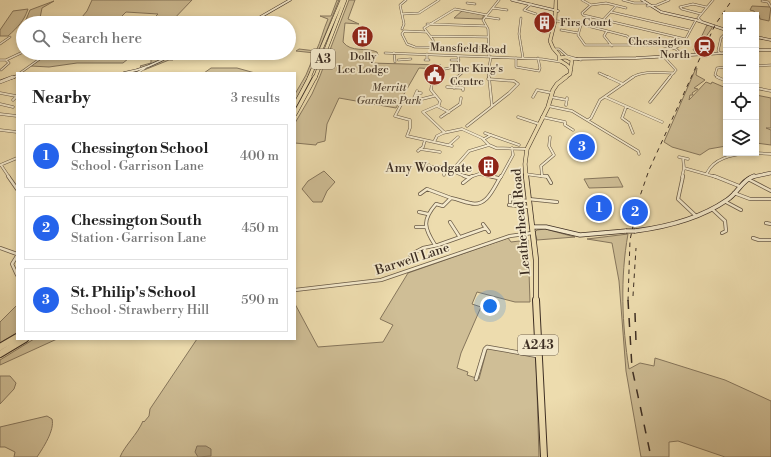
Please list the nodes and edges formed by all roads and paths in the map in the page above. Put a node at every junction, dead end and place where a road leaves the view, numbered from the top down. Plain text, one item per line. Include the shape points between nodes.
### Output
1 (290, 0) edge
2 (342, 0) edge
3 (345, 0) edge
4 (406, 0) edge
5 (439, 0) edge
6 (472, 0) edge
7 (499, 0) edge
8 (512, 0) edge
9 (557, 0) edge
10 (582, 0) edge
11 (623, 0) edge
12 (642, 0) edge
13 (668, 0) edge
14 (713, 0) edge
15 (526, 1) edge
16 (762, 1) dead end
17 (467, 3) dead end
18 (532, 4) junction
19 (591, 4) junction
20 (646, 4) junction
21 (616, 6) junction
22 (706, 7) junction
23 (771, 7) edge
24 (493, 8) junction
25 (626, 8) dead end
26 (506, 10) dead end
27 (557, 10) junction
28 (610, 12) junction
29 (402, 14) junction
30 (536, 14) dead end
31 (701, 14) junction
32 (262, 16) edge
33 (487, 16) junction
34 (521, 18) dead end
35 (499, 19) dead end
36 (697, 19) junction
37 (603, 20) junction
38 (539, 21) dead end
39 (559, 21) junction
40 (427, 24) junction
41 (581, 25) junction
42 (486, 26) junction
43 (554, 26) junction
44 (402, 30) junction
45 (561, 30) dead end
46 (690, 30) junction
47 (723, 30) edge
48 (607, 31) junction
49 (426, 32) junction
50 (578, 33) junction
51 (723, 35) edge
52 (429, 36) junction
53 (10, 37) dead end
54 (488, 38) junction
55 (759, 38) edge
56 (685, 39) junction
57 (771, 40) edge
58 (0, 44) edge
59 (637, 45) junction
60 (612, 46) junction
61 (434, 48) junction
62 (488, 48) junction
63 (673, 48) junction
64 (556, 49) junction
65 (771, 50) edge
66 (759, 51) edge
67 (385, 53) dead end
68 (394, 53) junction
69 (720, 53) joint
70 (723, 53) edge
71 (409, 54) junction
72 (427, 54) junction
73 (16, 55) edge
74 (458, 56) junction
75 (683, 56) junction
76 (490, 57) junction
77 (566, 57) junction
78 (665, 57) junction
79 (516, 58) junction
80 (524, 58) junction
81 (538, 58) junction
82 (559, 58) junction
83 (551, 59) junction
84 (0, 60) edge
85 (6, 60) junction
86 (38, 60) edge
87 (164, 60) edge
88 (394, 60) dead end
89 (398, 60) dead end
90 (427, 60) dead end
91 (451, 60) dead end
92 (459, 60) junction
93 (581, 60) junction
94 (571, 61) junction
95 (562, 63) junction
96 (771, 65) edge
97 (458, 66) junction
98 (759, 66) edge
99 (723, 67) edge
100 (1, 70) edge
101 (570, 70) junction
102 (21, 72) edge
103 (138, 72) edge
104 (599, 73) dead end
105 (674, 73) junction
106 (16, 76) edge
107 (488, 79) junction
108 (723, 80) edge
109 (0, 82) edge
110 (624, 84) junction
111 (447, 87) dead end
112 (454, 88) junction
113 (759, 89) edge
114 (463, 90) dead end
115 (771, 91) edge
116 (0, 93) edge
117 (421, 93) dead end
118 (16, 95) edge
119 (551, 95) junction
120 (16, 96) edge
121 (434, 96) junction
122 (533, 97) dead end
123 (604, 97) junction
124 (461, 98) dead end
125 (13, 100) dead end
126 (413, 100) junction
127 (650, 102) dead end
128 (296, 103) edge
129 (0, 104) edge
130 (566, 104) dead end
131 (437, 106) junction
132 (492, 106) junction
133 (548, 106) junction
134 (13, 107) dead end
135 (626, 107) junction
136 (296, 112) edge
137 (449, 112) junction
138 (0, 114) edge
139 (16, 116) edge
140 (441, 117) dead end
141 (518, 117) dead end
142 (542, 117) junction
143 (588, 120) junction
144 (662, 122) dead end
145 (539, 124) junction
146 (467, 126) dead end
147 (0, 130) edge
148 (573, 130) dead end
149 (16, 132) edge
150 (444, 132) junction
151 (486, 133) dead end
152 (633, 133) dead end
153 (490, 134) junction
154 (458, 137) dead end
155 (550, 138) dead end
156 (484, 139) junction
157 (425, 140) junction
158 (434, 142) junction
159 (449, 145) junction
160 (489, 145) junction
161 (520, 145) dead end
162 (452, 146) dead end
163 (512, 148) junction
164 (527, 149) junction
165 (440, 152) dead end
166 (639, 153) dead end
167 (759, 153) edge
168 (771, 154) edge
169 (732, 156) edge
170 (679, 157) dead end
171 (16, 158) edge
172 (683, 158) junction
173 (688, 159) dead end
174 (1, 165) edge
175 (429, 167) dead end
176 (444, 168) junction
177 (452, 168) junction
178 (684, 168) junction
179 (707, 173) junction
180 (771, 173) edge
181 (525, 174) junction
182 (444, 175) dead end
183 (542, 175) junction
184 (468, 177) junction
185 (498, 178) junction
186 (747, 179) junction
187 (463, 183) dead end
188 (551, 184) dead end
189 (739, 186) junction
190 (16, 188) edge
191 (771, 191) edge
192 (734, 193) junction
193 (420, 194) dead end
194 (451, 198) junction
195 (771, 199) edge
196 (528, 200) junction
197 (557, 202) dead end
198 (726, 202) junction
199 (529, 207) junction
200 (712, 209) junction
201 (741, 210) dead end
202 (419, 212) dead end
203 (428, 214) junction
204 (695, 215) junction
205 (452, 223) dead end
206 (766, 223) dead end
207 (483, 224) dead end
208 (771, 224) edge
209 (416, 227) dead end
210 (426, 227) junction
211 (486, 228) junction
212 (532, 230) junction
213 (489, 232) dead end
214 (722, 233) dead end
215 (459, 236) junction
216 (753, 238) dead end
217 (771, 240) edge
218 (435, 245) junction
219 (0, 248) edge
220 (410, 249) dead end
221 (414, 253) junction
222 (16, 255) edge
223 (410, 256) dead end
224 (16, 257) edge
225 (16, 273) edge
226 (296, 290) edge
227 (16, 338) edge
228 (23, 340) edge
229 (0, 347) edge
230 (0, 354) edge
231 (538, 356) junction
232 (476, 379) dead end
233 (544, 457) edge

1 - 32 street
2 - 128 highway, A3 via 307,84
3 - 136 highway, A3 via 312,83
4 - 29 street via 400,5
5 - 29 street via 419,13
6 - 17 street via 474,4
7 - 24 street
8 - 15 street
9 - 27 highway
10 - 19 street
11 - 20 street
12 - 20 street
13 - 20 street via 657,5
14 - 22 street
15 - 18 street
16 - 23 street
18 - 27 street
18 - 30 street via 524,10
19 - 21 street
19 - 37 street via 582,13
20 - 36 street via 660,12
21 - 25 street
21 - 28 street
22 - 31 street
22 - 31 street via 693,4 680,7
24 - 26 street
24 - 33 street
27 - 39 highway
27 - 43 highway
28 - 37 street
28 - 46 street
29 - 44 street
31 - 36 street
33 - 35 street
33 - 40 street via 455,8
33 - 42 street via 483,21
34 - 80 street via 519,34
36 - 46 street
36 - 47 street
37 - 56 street
38 - 43 street
39 - 41 street
39 - 64 highway via 552,39
40 - 42 street
40 - 49 street via 424,28
41 - 48 street
41 - 50 street
42 - 54 street
43 - 82 highway via 550,41
44 - 49 street
44 - 61 street via 402,36 408,45
45 - 50 street
46 - 56 street
48 - 59 street via 629,37
48 - 60 street via 604,36
49 - 52 street
50 - 60 street via 587,46
51 - 69 street via 718,51
52 - 54 street
52 - 61 street via 433,40
53 - 58 street
54 - 62 street
55 - 57 street
56 - 63 street via 683,44
59 - 60 street
59 - 63 street via 655,44
61 - 62 street
62 - 76 street
63 - 75 street
64 - 77 highway
64 - 93 street
65 - 66 street
67 - 68 street, Mansfield Road
68 - 71 street, Mansfield Road
68 - 88 street
69 - 75 street
70 - 75 street
71 - 72 street, Mansfield Road
71 - 89 street via 410,59
72 - 74 street, Mansfield Road
72 - 90 street
73 - 85 street
74 - 76 street, Mansfield Road
74 - 92 street
75 - 78 street
76 - 79 street, Mansfield Road
76 - 107 street
77 - 82 highway
77 - 94 highway
78 - 93 street
78 - 94 street
78 - 105 street via 676,70
79 - 80 street, Mansfield Road
79 - 81 street via 516,67 539,71
80 - 81 street, Mansfield Road
81 - 83 street, Mansfield Road
82 - 83 street, Mansfield Road
82 - 95 highway
83 - 95 street, Mansfield Road
84 - 85 street
85 - 100 street via 8,65
86 - 102 street
87 - 103 street
91 - 92 street
92 - 97 street
93 - 94 street
94 - 95 highway
94 - 101 highway, A243
95 - 101 highway
96 - 98 street
97 - 112 street via 462,68 462,74 456,78
97 - 121 street via 439,71 430,89
99 - 108 street via 717,68 715,75
101 - 119 highway, Leatherhead Road / A243 via 567,78 554,87
104 - 110 street
105 - 110 street via 640,74
105 - 127 street
106 - 109 street
107 - 132 street
107 - 132 street via 514,81 518,84
110 - 123 street
111 - 112 street
112 - 114 street
113 - 115 street
116 - 118 street
117 - 126 street via 417,92
119 - 122 street via 537,90
119 - 130 street via 567,99
119 - 133 highway, Leatherhead Road / A243
120 - 125 street
121 - 126 street
121 - 131 street via 440,102
123 - 135 street
123 - 143 street
124 - 137 street via 461,103
126 - 157 street via 404,99 395,116 410,120 407,136
129 - 134 street
131 - 137 street
131 - 150 street via 423,113
132 - 146 street
133 - 142 highway, Leatherhead Road / A243
133 - 143 street via 572,111
135 - 144 street
135 - 152 street via 622,118 629,123
137 - 140 street
138 - 139 street
141 - 145 street
142 - 145 highway, Leatherhead Road / A243
142 - 148 street via 565,122 565,125
143 - 166 street
145 - 164 highway, Leatherhead Road / A243
147 - 149 street
150 - 156 street via 462,129
150 - 158 street via 437,136
151 - 153 street
153 - 156 street
153 - 161 street
154 - 159 street
155 - 183 street via 549,146 554,155 541,166
156 - 160 street
157 - 158 street
157 - 165 street via 419,150
158 - 159 street
159 - 162 street
160 - 163 street via 500,149
160 - 177 street via 469,151
163 - 164 street
163 - 185 street via 513,155
164 - 181 highway, Leatherhead Road / A243
167 - 168 street
169 - 179 street via 722,159
170 - 172 street
171 - 174 street
172 - 173 street
172 - 178 street
174 - 190 street
175 - 176 street
176 - 177 street
176 - 182 street
177 - 184 street
178 - 179 street
178 - 204 street via 678,199
179 - 189 street
180 - 186 street
181 - 183 street
181 - 196 highway, Leatherhead Road / A243
183 - 188 street via 548,177
184 - 185 street via 479,174
184 - 187 street
185 - 194 street via 489,197 481,203 471,204
186 - 189 street
186 - 191 street
189 - 192 street
192 - 195 street via 750,199
192 - 198 street
193 - 194 street via 427,189
194 - 203 street via 444,206 436,204
196 - 197 street
196 - 199 highway, Leatherhead Road / A243
196 - 199 street via 509,200
198 - 200 street
198 - 201 street
199 - 212 highway, Leatherhead Road / A243
200 - 204 street
200 - 214 street via 726,222 726,231
202 - 203 street
203 - 210 street
204 - 212 street, bridge via 635,231 580,235 546,227
205 - 215 street
206 - 208 street
207 - 211 street
209 - 210 street
210 - 218 street
211 - 213 street
211 - 215 street
212 - 226 street, Barwell Lane via 381,280
212 - 231 highway, Leatherhead Road / A243 via 536,260
215 - 218 street
216 - 217 street
218 - 221 street
219 - 222 street
220 - 221 street
221 - 223 street
224 - 225 street via 12,264
227 - 229 highway
228 - 230 highway
231 - 232 street via 487,347
231 - 233 highway, Leatherhead Road / A243

